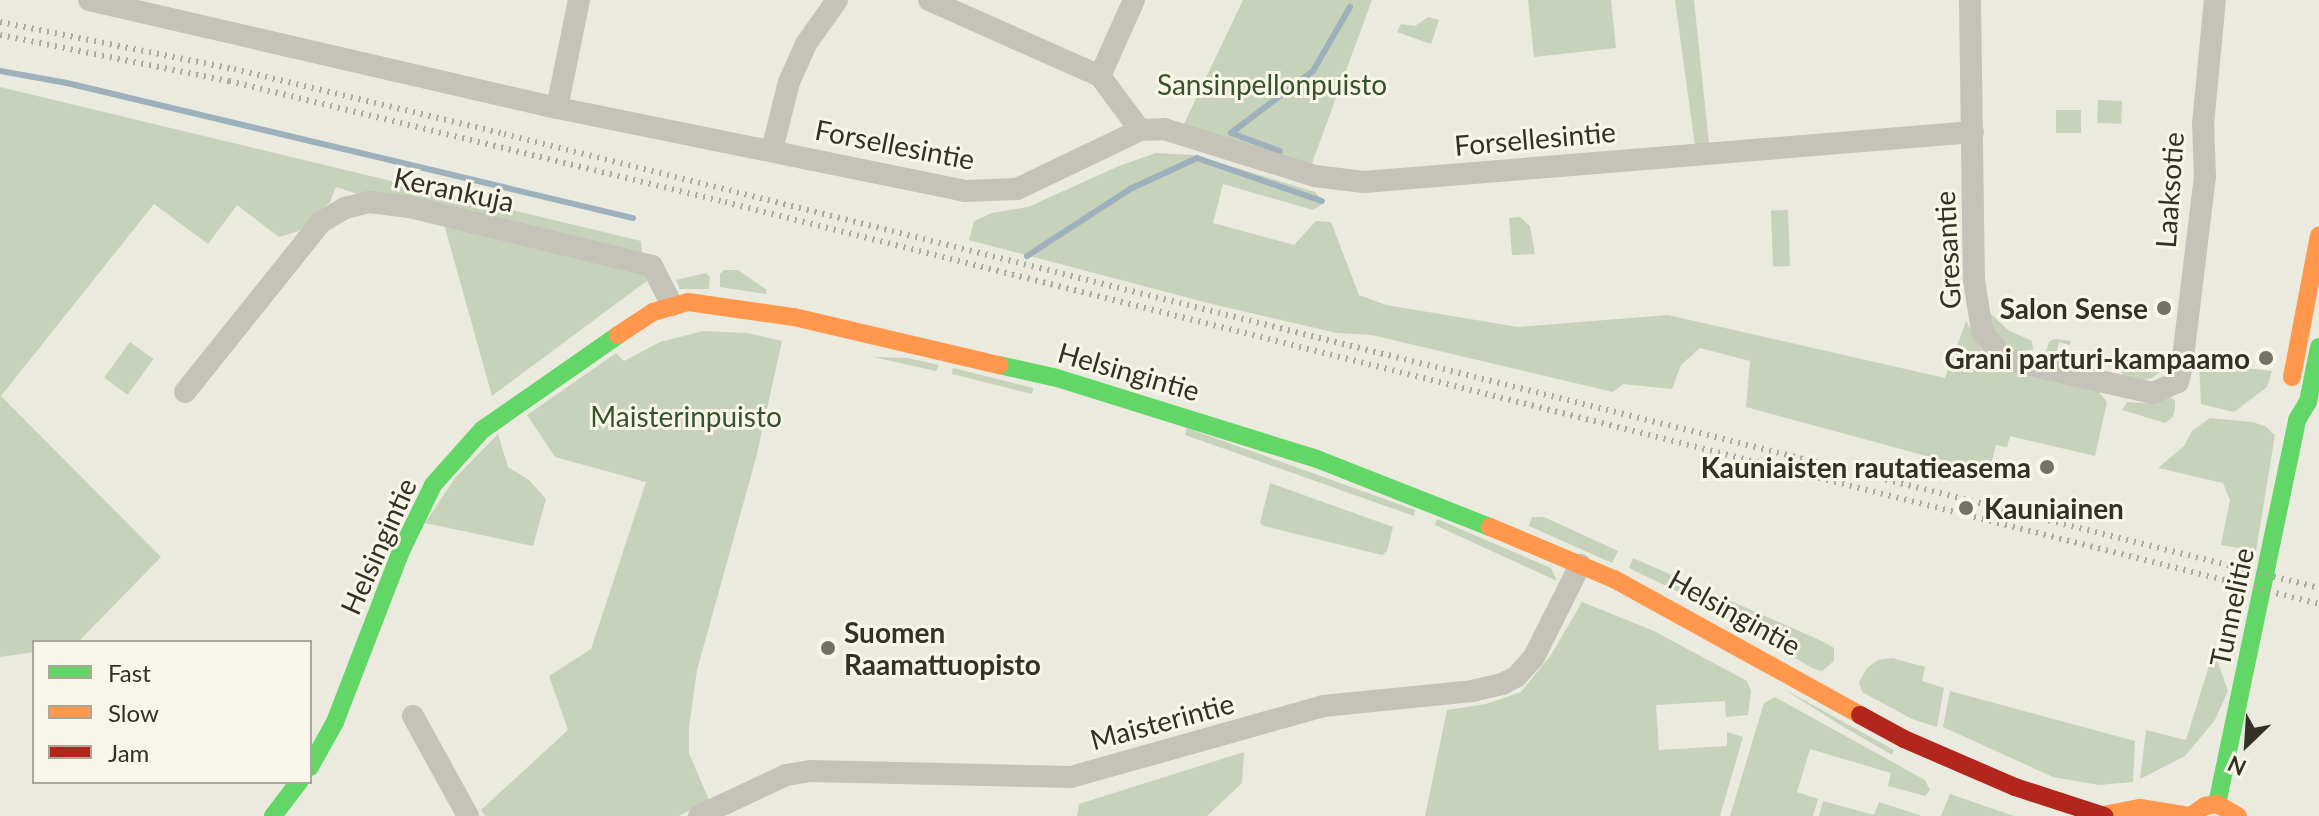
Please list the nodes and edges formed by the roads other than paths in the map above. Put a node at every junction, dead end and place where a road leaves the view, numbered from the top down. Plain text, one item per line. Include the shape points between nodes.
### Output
1 (89, 0) edge
2 (579, 0) edge
3 (837, 0) edge
4 (929, 0) edge
5 (1134, 0) edge
6 (1970, 0) edge
7 (2215, 0) edge
8 (1100, 76) junction
9 (557, 108) junction
10 (1140, 130) junction
11 (1973, 132) junction
12 (772, 150) junction
13 (2319, 236) edge
14 (672, 305) junction
15 (2319, 347) edge
16 (2178, 382) joint
17 (185, 392) dead end
18 (2297, 420) junction
19 (1580, 565) junction
20 (413, 716) dead end
21 (312, 763) edge
22 (297, 784) edge
23 (2217, 804) junction
24 (273, 816) edge
25 (468, 816) edge
26 (699, 816) edge
27 (2104, 816) edge
28 (2191, 816) edge
29 (2238, 816) edge

1 - 9 street, Forsellesintie
2 - 9 street
3 - 12 street via 806,44 789,82
4 - 8 street
5 - 8 street
6 - 11 street, Gresantie
7 - 16 street, Laaksotie via 2203,124 2205,176
8 - 10 street
9 - 12 street, Forsellesintie
10 - 11 street, Forsellesintie via 1164,129 1315,176 1364,182
10 - 12 street, Forsellesintie via 1017,189 996,192 964,191
11 - 16 street, Gresantie via 1974,280 1982,331 2000,354 2153,393
13 - 18 main road, Tunnelitie via 2289,397
14 - 17 street, Kerankuja via 652,266 410,207 369,202 321,222
14 - 19 main road, Helsingintie via 711,302 794,317 1081,384 1332,464
14 - 21 main road, Helsingintie via 620,331 514,405 482,430 433,485 401,551 335,722
15 - 18 main road, Tunnelitie via 2308,402
18 - 23 main road, Tunnelitie
19 - 26 street, Maisterintie via 1534,657 1502,684 1323,706 1071,777 810,771 786,775
19 - 27 main road, Helsingintie via 1668,606 1904,739 2015,787
20 - 25 street
22 - 24 main road
23 - 28 main road
23 - 29 main road
27 - 28 main road, Helsingintie via 2140,808

